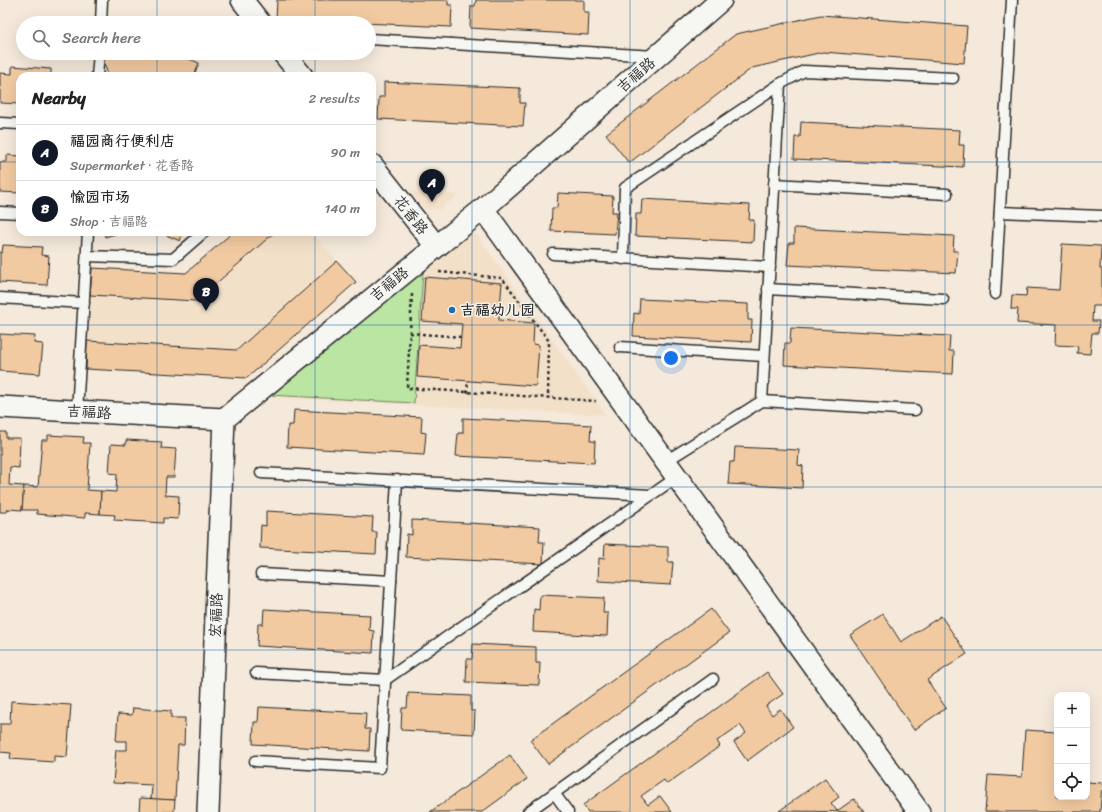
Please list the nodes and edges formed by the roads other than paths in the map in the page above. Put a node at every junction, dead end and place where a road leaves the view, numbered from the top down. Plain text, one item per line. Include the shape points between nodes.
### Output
1 (102, 0) edge
2 (242, 0) edge
3 (721, 0) edge
4 (1012, 0) edge
5 (101, 16) edge
6 (255, 16) edge
7 (376, 39) edge
8 (656, 56) junction
9 (98, 60) edge
10 (289, 60) edge
11 (97, 72) edge
12 (299, 72) edge
13 (954, 78) dead end
14 (780, 84) junction
15 (0, 123) edge
16 (16, 124) edge
17 (376, 170) edge
18 (774, 184) junction
19 (947, 194) dead end
20 (483, 209) junction
21 (0, 212) edge
22 (1000, 212) junction
23 (16, 213) edge
24 (1102, 216) edge
25 (88, 236) edge
26 (199, 236) edge
27 (436, 246) junction
28 (553, 254) dead end
29 (87, 256) junction
30 (623, 259) junction
31 (770, 267) junction
32 (768, 289) junction
33 (995, 294) dead end
34 (0, 298) edge
35 (943, 299) dead end
36 (84, 303) junction
37 (620, 347) dead end
38 (764, 356) junction
39 (762, 402) junction
40 (0, 407) edge
41 (915, 410) dead end
42 (77, 411) junction
43 (224, 419) junction
44 (671, 469) junction
45 (261, 473) dead end
46 (397, 480) junction
47 (650, 495) junction
48 (261, 574) dead end
49 (391, 581) junction
50 (256, 673) dead end
51 (713, 679) dead end
52 (385, 680) junction
53 (255, 761) dead end
54 (554, 793) junction
55 (208, 812) edge
56 (528, 812) edge
57 (568, 812) edge
58 (919, 812) edge

1 - 5 lane
2 - 6 street
3 - 8 street, 吉福路
4 - 22 lane
7 - 8 lane
8 - 20 street, 吉福路
9 - 11 lane
10 - 12 street
13 - 14 lane via 804,71
14 - 18 lane
14 - 30 lane via 625,188
15 - 16 lane
17 - 27 street, 花香路
18 - 19 lane
18 - 31 lane
20 - 27 street, 吉福路
20 - 44 street
21 - 23 lane
22 - 24 lane
22 - 33 lane
25 - 29 lane
26 - 29 lane via 173,259
27 - 43 street, 吉福路
28 - 30 lane
29 - 36 lane
30 - 31 lane
31 - 32 lane
32 - 35 lane
32 - 38 lane
34 - 36 lane
36 - 42 lane
37 - 38 lane
38 - 39 lane
39 - 41 lane
39 - 44 lane
40 - 42 street, 吉福路
42 - 43 street, 吉福路
43 - 55 street, 宏福路
44 - 47 lane
44 - 58 street
45 - 46 lane
46 - 47 lane
46 - 49 lane
47 - 52 lane
48 - 49 lane
49 - 52 lane
50 - 52 lane
51 - 54 lane
52 - 53 lane via 380,768
54 - 56 lane
54 - 57 lane

